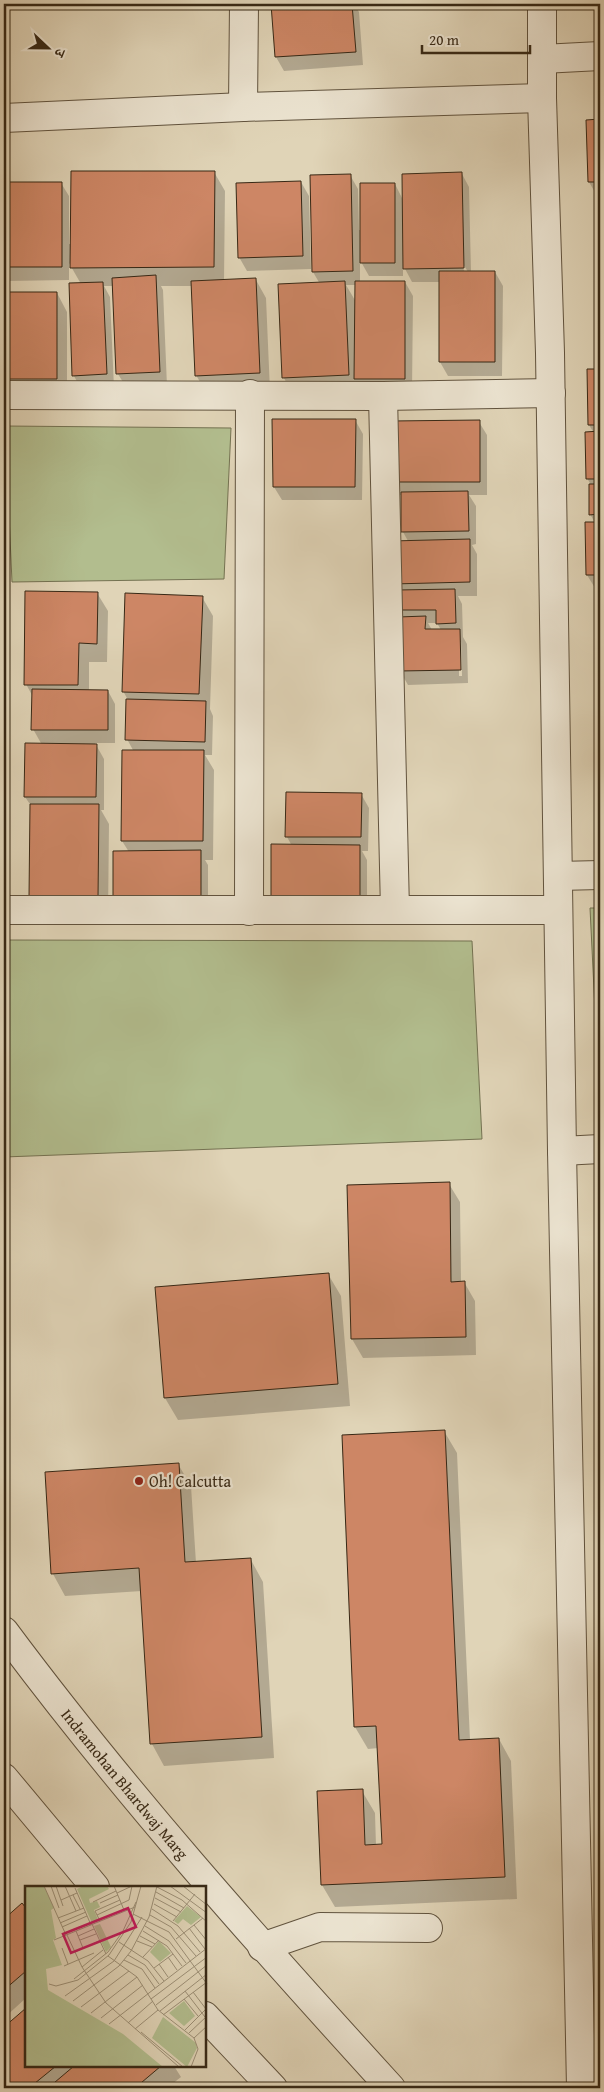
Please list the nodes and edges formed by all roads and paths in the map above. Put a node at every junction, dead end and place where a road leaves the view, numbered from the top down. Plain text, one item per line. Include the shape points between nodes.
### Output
1 (244, 4) edge
2 (542, 4) edge
3 (600, 56) edge
4 (542, 59) junction
5 (542, 98) junction
6 (244, 107) junction
7 (4, 118) edge
8 (551, 393) junction
9 (250, 394) junction
10 (4, 395) edge
11 (383, 396) junction
12 (600, 875) edge
13 (558, 876) junction
14 (4, 910) edge
15 (249, 910) junction
16 (395, 910) junction
17 (558, 910) junction
18 (600, 1149) edge
19 (562, 1152) junction
20 (4, 1631) edge
21 (4, 1778) edge
22 (94, 1886) edge
23 (428, 1928) dead end
24 (262, 1947) junction
25 (590, 1958) edge
26 (206, 2017) edge
27 (273, 2088) edge
28 (391, 2088) edge
29 (581, 2088) edge

1 - 6 street
2 - 4 street
3 - 4 street
4 - 5 street
5 - 6 street
5 - 8 street
6 - 7 street
8 - 11 street
8 - 13 street
9 - 10 street
9 - 11 street
9 - 15 street
11 - 16 street
12 - 13 street
13 - 17 street
14 - 15 street
15 - 16 street
16 - 17 street
17 - 19 street
18 - 19 street
19 - 25 street
20 - 24 street, Indramohan Bhardwaj Marg via 37,1676
21 - 22 street
23 - 24 street via 320,1927
24 - 28 street, Indramohan Bhardwaj Marg
25 - 29 street
26 - 27 street

